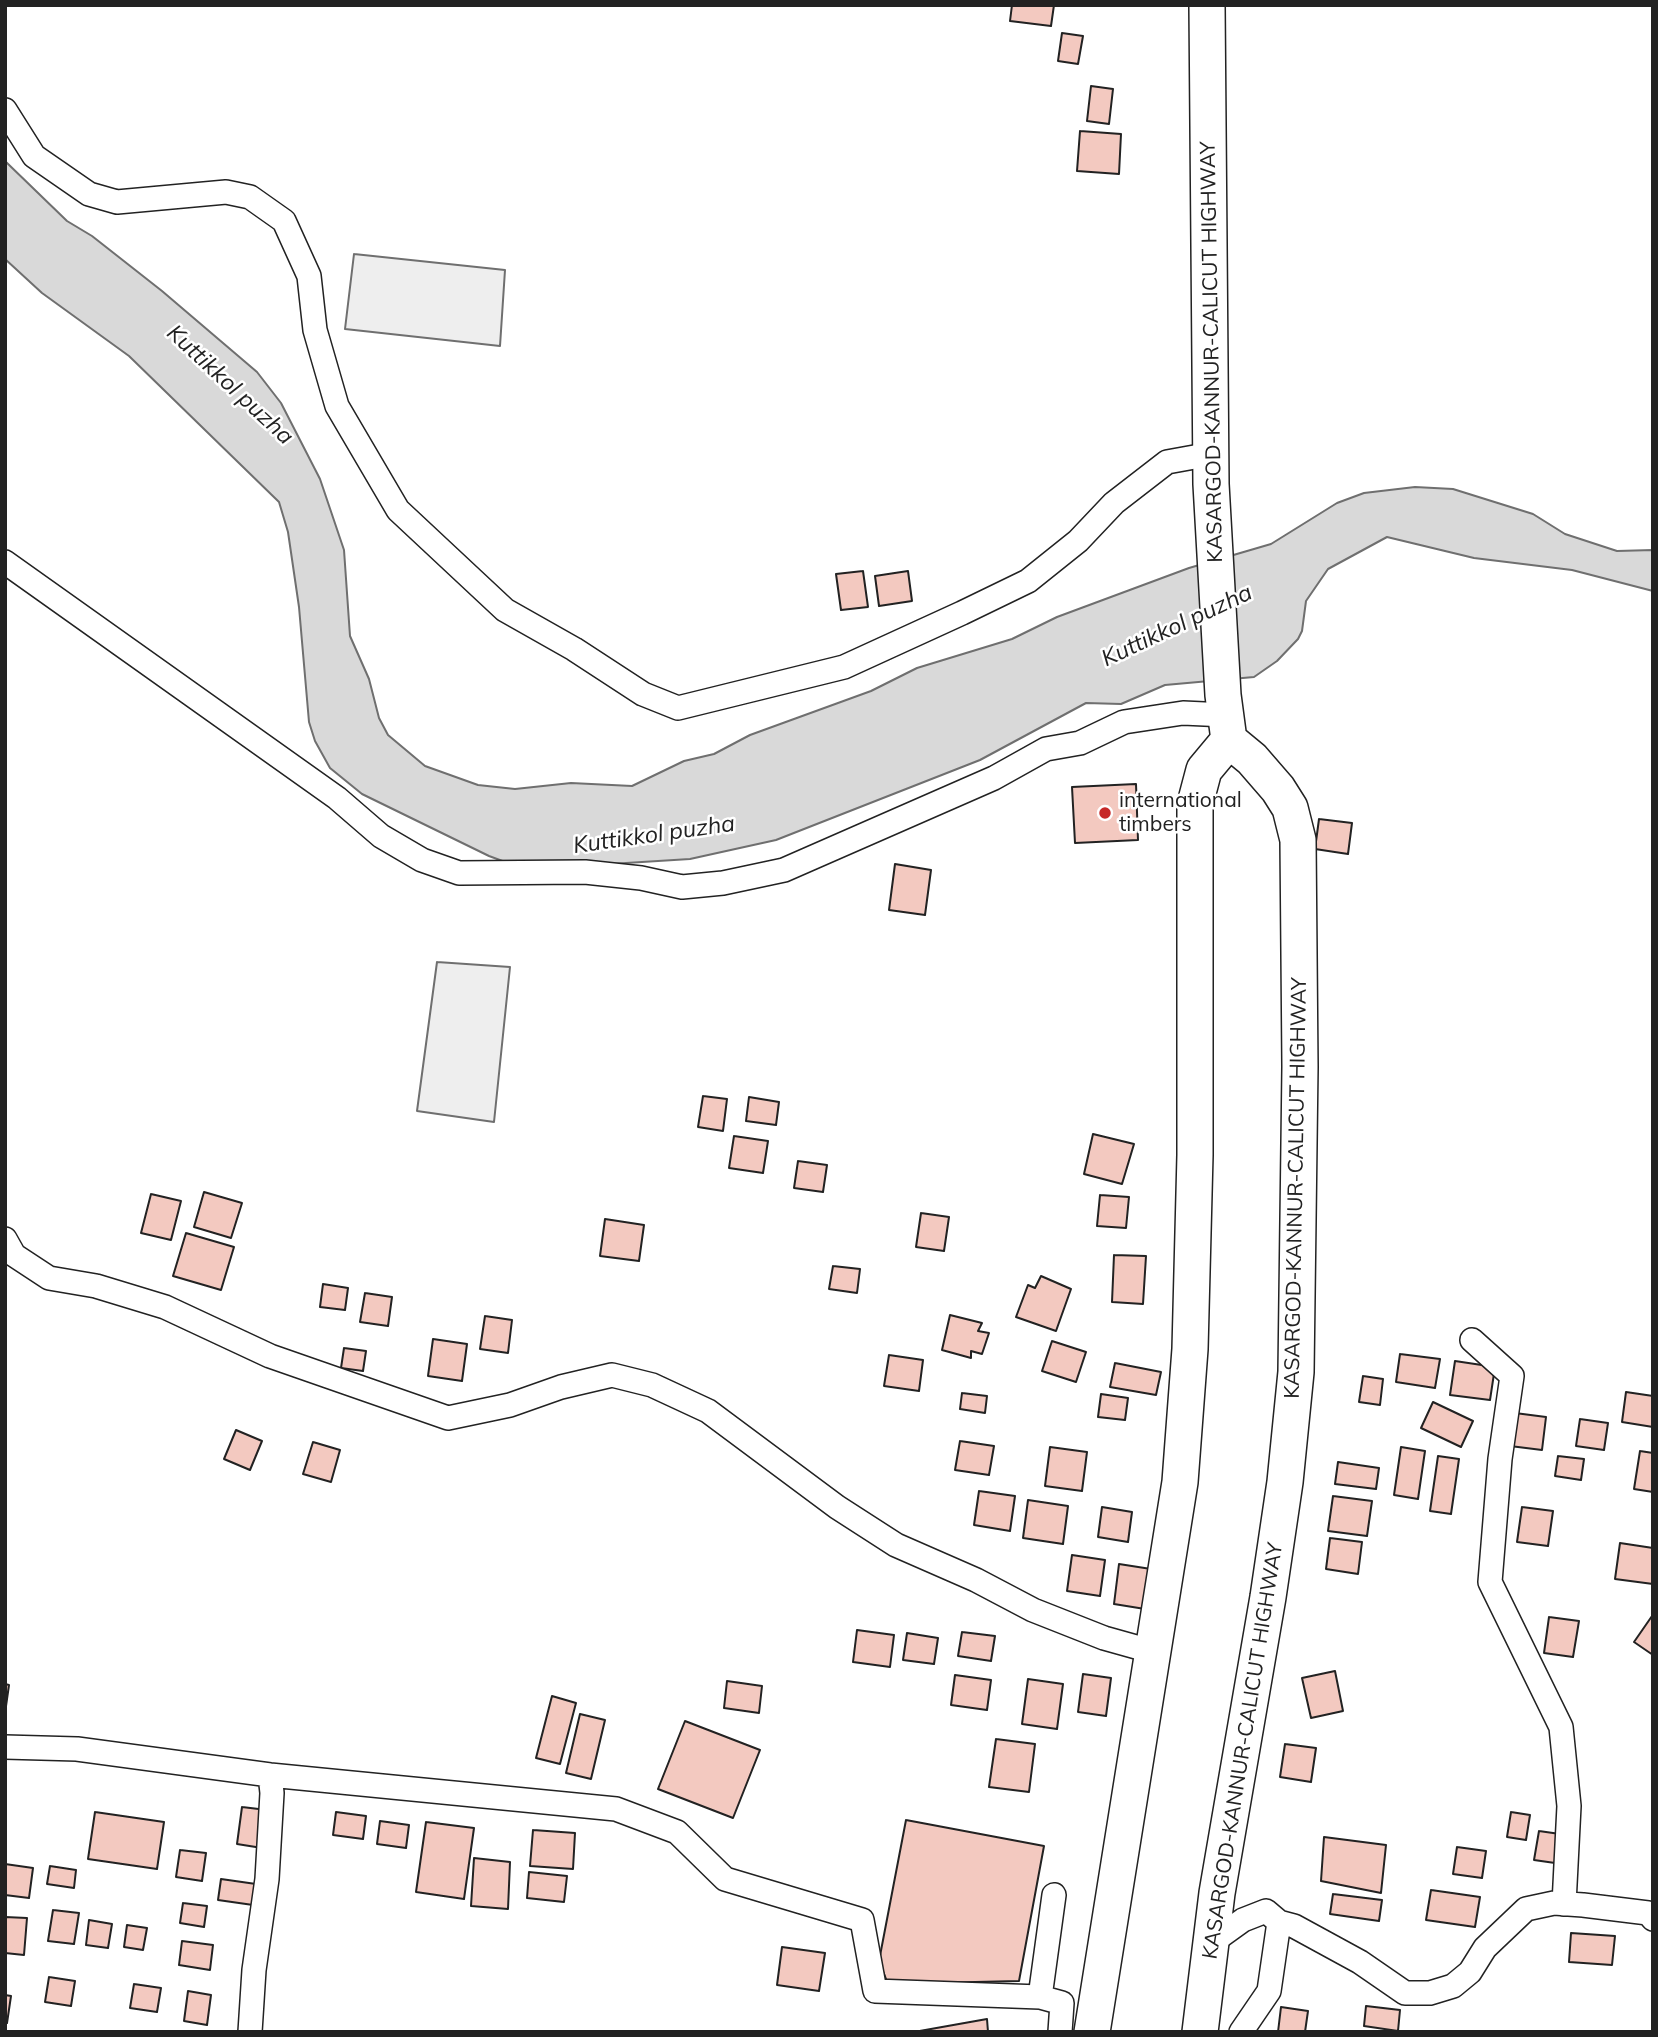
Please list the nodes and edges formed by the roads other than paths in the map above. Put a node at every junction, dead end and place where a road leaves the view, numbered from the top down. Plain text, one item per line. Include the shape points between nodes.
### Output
1 (1207, 5) edge
2 (5, 110) edge
3 (1211, 469) junction
4 (5, 562) edge
5 (1226, 717) junction
6 (5, 1239) edge
7 (1472, 1340) dead end
8 (1154, 1652) junction
9 (5, 1747) edge
10 (270, 1775) junction
11 (1054, 1895) dead end
12 (1564, 1903) junction
13 (1653, 1919) edge
14 (1279, 1922) junction
15 (1211, 1943) junction
16 (1040, 1997) junction
17 (250, 2032) edge
18 (1060, 2032) edge
19 (1092, 2032) edge
20 (1200, 2032) edge
21 (1241, 2032) edge

1 - 3 highway, KASARGOD-KANNUR-CALICUT HIGHWAY
2 - 3 street via 34,156 89,194 117,202 226,192 250,197 284,221 309,276 315,330 337,406 398,510 505,610 643,694 678,708 844,667 1028,581 1167,462
3 - 5 highway, KASARGOD-KANNUR-CALICUT HIGHWAY
4 - 5 street via 337,798 381,836 422,860 459,873 585,872 682,887 723,883 784,870 995,778 1046,749 1080,743 1124,722 1183,713
5 - 8 highway via 1203,770 1195,804 1190,1349 1180,1482
5 - 15 highway, KASARGOD-KANNUR-CALICUT HIGHWAY via 1252,759 1279,789 1290,808 1298,840 1300,1067 1296,1345 1284,1482
6 - 8 street via 14,1255 49,1278 96,1286 166,1307 270,1356 448,1418 612,1375 652,1385 708,1411 895,1545 1033,1610
7 - 12 street via 1512,1376 1490,1582 1561,1727 1569,1805
8 - 19 highway
9 - 10 street via 77,1749
10 - 16 street via 616,1809 677,1832 725,1879 862,1920 875,1991
10 - 17 street via 267,1879
11 - 16 street
12 - 13 street via 1621,1908 1648,1913
12 - 14 street via 1526,1909 1485,1948 1470,1972 1453,1986 1430,1993 1405,1993 1330,1945
14 - 15 street via 1266,1911 1243,1920
14 - 21 street via 1269,1991
15 - 20 highway, KASARGOD-KANNUR-CALICUT HIGHWAY
16 - 18 street via 1062,2003

